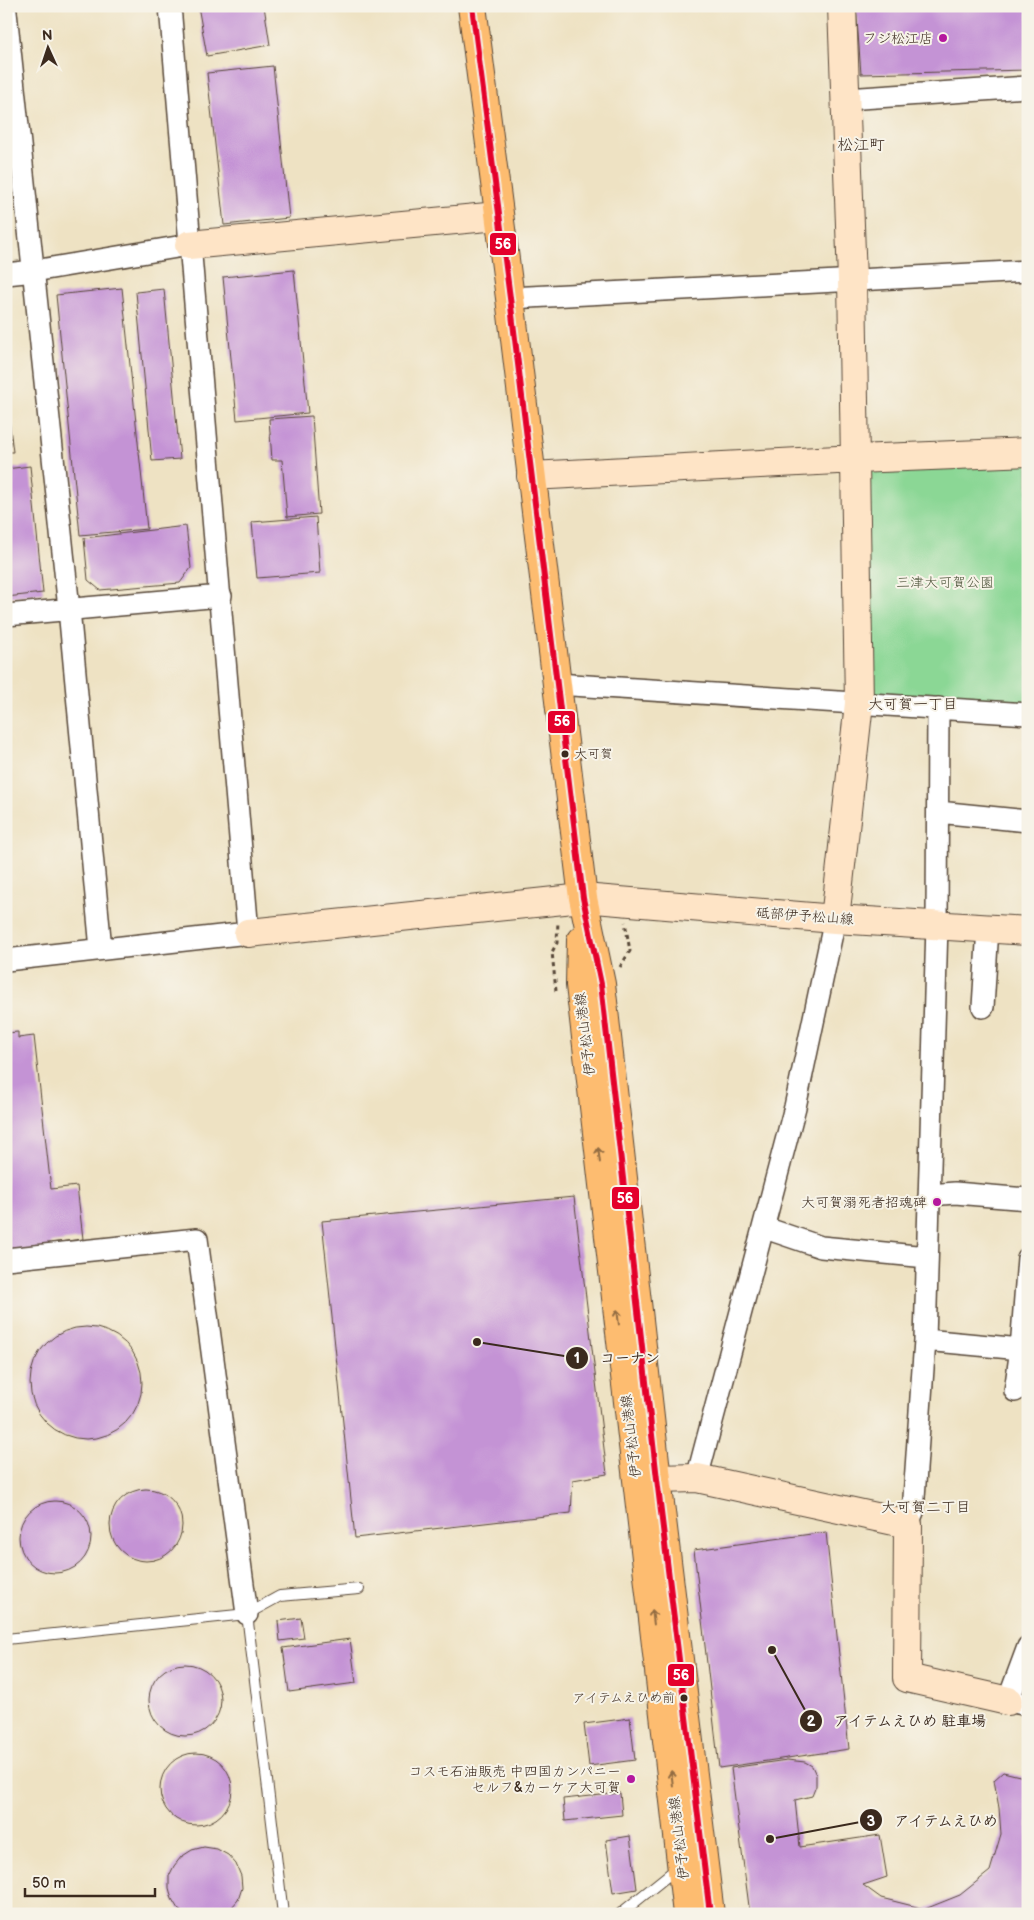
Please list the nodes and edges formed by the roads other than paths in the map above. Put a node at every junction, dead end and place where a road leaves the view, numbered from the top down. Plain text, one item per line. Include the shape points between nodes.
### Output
1 (170, 6) edge
2 (472, 6) edge
3 (842, 6) edge
4 (6, 12) edge
5 (1028, 89) edge
6 (846, 99) junction
7 (498, 216) junction
8 (189, 245) junction
9 (34, 271) junction
10 (1028, 271) edge
11 (6, 274) edge
12 (852, 280) junction
13 (510, 298) junction
14 (1028, 452) edge
15 (856, 459) junction
16 (531, 476) junction
17 (220, 596) junction
18 (69, 610) junction
19 (6, 615) edge
20 (556, 684) junction
21 (859, 703) junction
22 (938, 708) junction
23 (1028, 714) edge
24 (938, 812) junction
25 (1028, 821) edge
26 (583, 898) junction
27 (835, 919) junction
28 (937, 925) junction
29 (988, 928) junction
30 (1028, 931) edge
31 (248, 933) junction
32 (101, 949) junction
33 (6, 960) edge
34 (983, 1007) dead end
35 (929, 1195) junction
36 (1028, 1199) edge
37 (764, 1225) junction
38 (927, 1257) junction
39 (1028, 1258) edge
40 (6, 1259) edge
41 (1024, 1335) edge
42 (925, 1340) junction
43 (1015, 1391) dead end
44 (697, 1478) junction
45 (657, 1479) junction
46 (908, 1524) junction
47 (359, 1589) dead end
48 (247, 1614) junction
49 (6, 1639) edge
50 (1028, 1647) edge
51 (1018, 1703) edge
52 (682, 1869) junction
53 (283, 1914) edge
54 (620, 1914) edge
55 (687, 1914) edge
56 (710, 1914) edge

1 - 8 street
2 - 7 main road, 伊予松山港線
3 - 6 street
4 - 9 street
5 - 6 street
6 - 12 street
7 - 8 street
7 - 13 main road, 伊予松山港線
8 - 9 street
8 - 17 street
9 - 11 street
9 - 18 street
10 - 12 street
12 - 13 street
12 - 15 street
13 - 16 main road, 伊予松山港線
14 - 15 street
15 - 16 street
15 - 21 street
16 - 20 main road, 伊予松山港線
17 - 18 street
17 - 31 street
18 - 19 street
18 - 32 street
20 - 21 street
20 - 26 main road, 伊予松山港線
21 - 22 street
21 - 27 street
22 - 23 street
22 - 24 street
24 - 25 street
24 - 28 street
26 - 27 street, 砥部伊予松山線
26 - 31 street, 砥部伊予松山線
26 - 45 main road, 伊予松山港線 via 601,984
52 -> 26 main road, 伊予松山港線 via 581,995
27 - 28 street, 砥部伊予松山線
27 - 37 street via 795,1107
28 - 29 street, 砥部伊予松山線
28 - 35 street
29 - 30 street, 砥部伊予松山線
29 - 34 street
31 - 32 street
32 - 33 street
35 - 36 street via 955,1193
35 - 38 street
37 - 38 street via 821,1247
37 - 44 street
38 - 42 street
39 - 41 street
40 - 48 street via 197,1238
41 - 42 street
41 - 43 street
42 - 46 street via 913,1512
44 - 45 street
44 - 46 street
45 - 56 main road, 伊予松山港線
46 - 51 street via 907,1678
47 - 48 lane via 280,1596
48 - 49 lane
48 - 53 lane
50 - 51 street
52 - 54 lane via 671,1873
52 - 55 main road, 伊予松山港線

